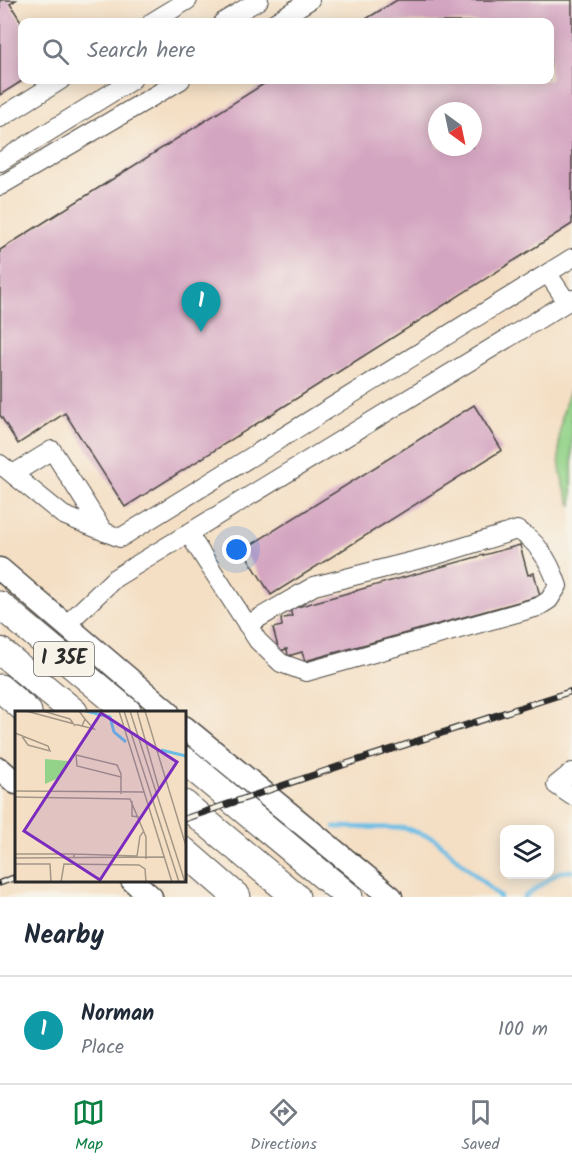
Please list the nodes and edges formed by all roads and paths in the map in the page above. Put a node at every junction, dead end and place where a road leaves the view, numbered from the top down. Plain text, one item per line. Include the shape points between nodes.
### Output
1 (188, 0) edge
2 (260, 0) edge
3 (310, 0) edge
4 (159, 18) edge
5 (230, 18) edge
6 (281, 18) edge
7 (55, 84) edge
8 (126, 84) edge
9 (174, 84) edge
10 (0, 118) edge
11 (0, 162) edge
12 (0, 186) edge
13 (572, 258) edge
14 (548, 274) junction
15 (569, 300) edge
16 (6, 469) edge
17 (105, 532) junction
18 (188, 533) junction
19 (0, 569) edge
20 (0, 605) edge
21 (66, 625) junction
22 (247, 625) junction
23 (0, 651) edge
24 (0, 688) edge
25 (27, 711) edge
26 (74, 711) edge
27 (127, 711) edge
28 (167, 711) edge
29 (186, 729) edge
30 (186, 762) edge
31 (0, 769) edge
32 (572, 772) edge
33 (15, 782) edge
34 (572, 796) edge
35 (186, 806) edge
36 (186, 852) edge
37 (134, 882) edge
38 (151, 897) edge
39 (237, 897) edge
40 (296, 897) edge
41 (349, 897) edge
42 (391, 897) edge

1 - 4 lane
2 - 5 lane
3 - 6 lane
7 - 10 lane
8 - 11 lane
9 - 12 lane
13 - 14 lane
14 - 15 lane
14 - 17 lane via 120,538
15 - 18 lane
16 - 17 lane via 63,515
16 - 17 lane via 52,450
18 - 21 lane via 115,578
18 - 22 lane
19 - 21 main road
20 - 27 highway, I 35E
21 - 28 main road
22 - 22 lane via 281,663 306,672 538,607 549,600 558,586 552,568 528,536 517,530 314,586
23 - 26 highway
24 - 25 highway, I 35E
29 - 42 main road
30 - 41 highway
31 - 33 main road
32 - 34 lane via 556,785
35 - 40 highway
36 - 39 highway
37 - 38 main road

